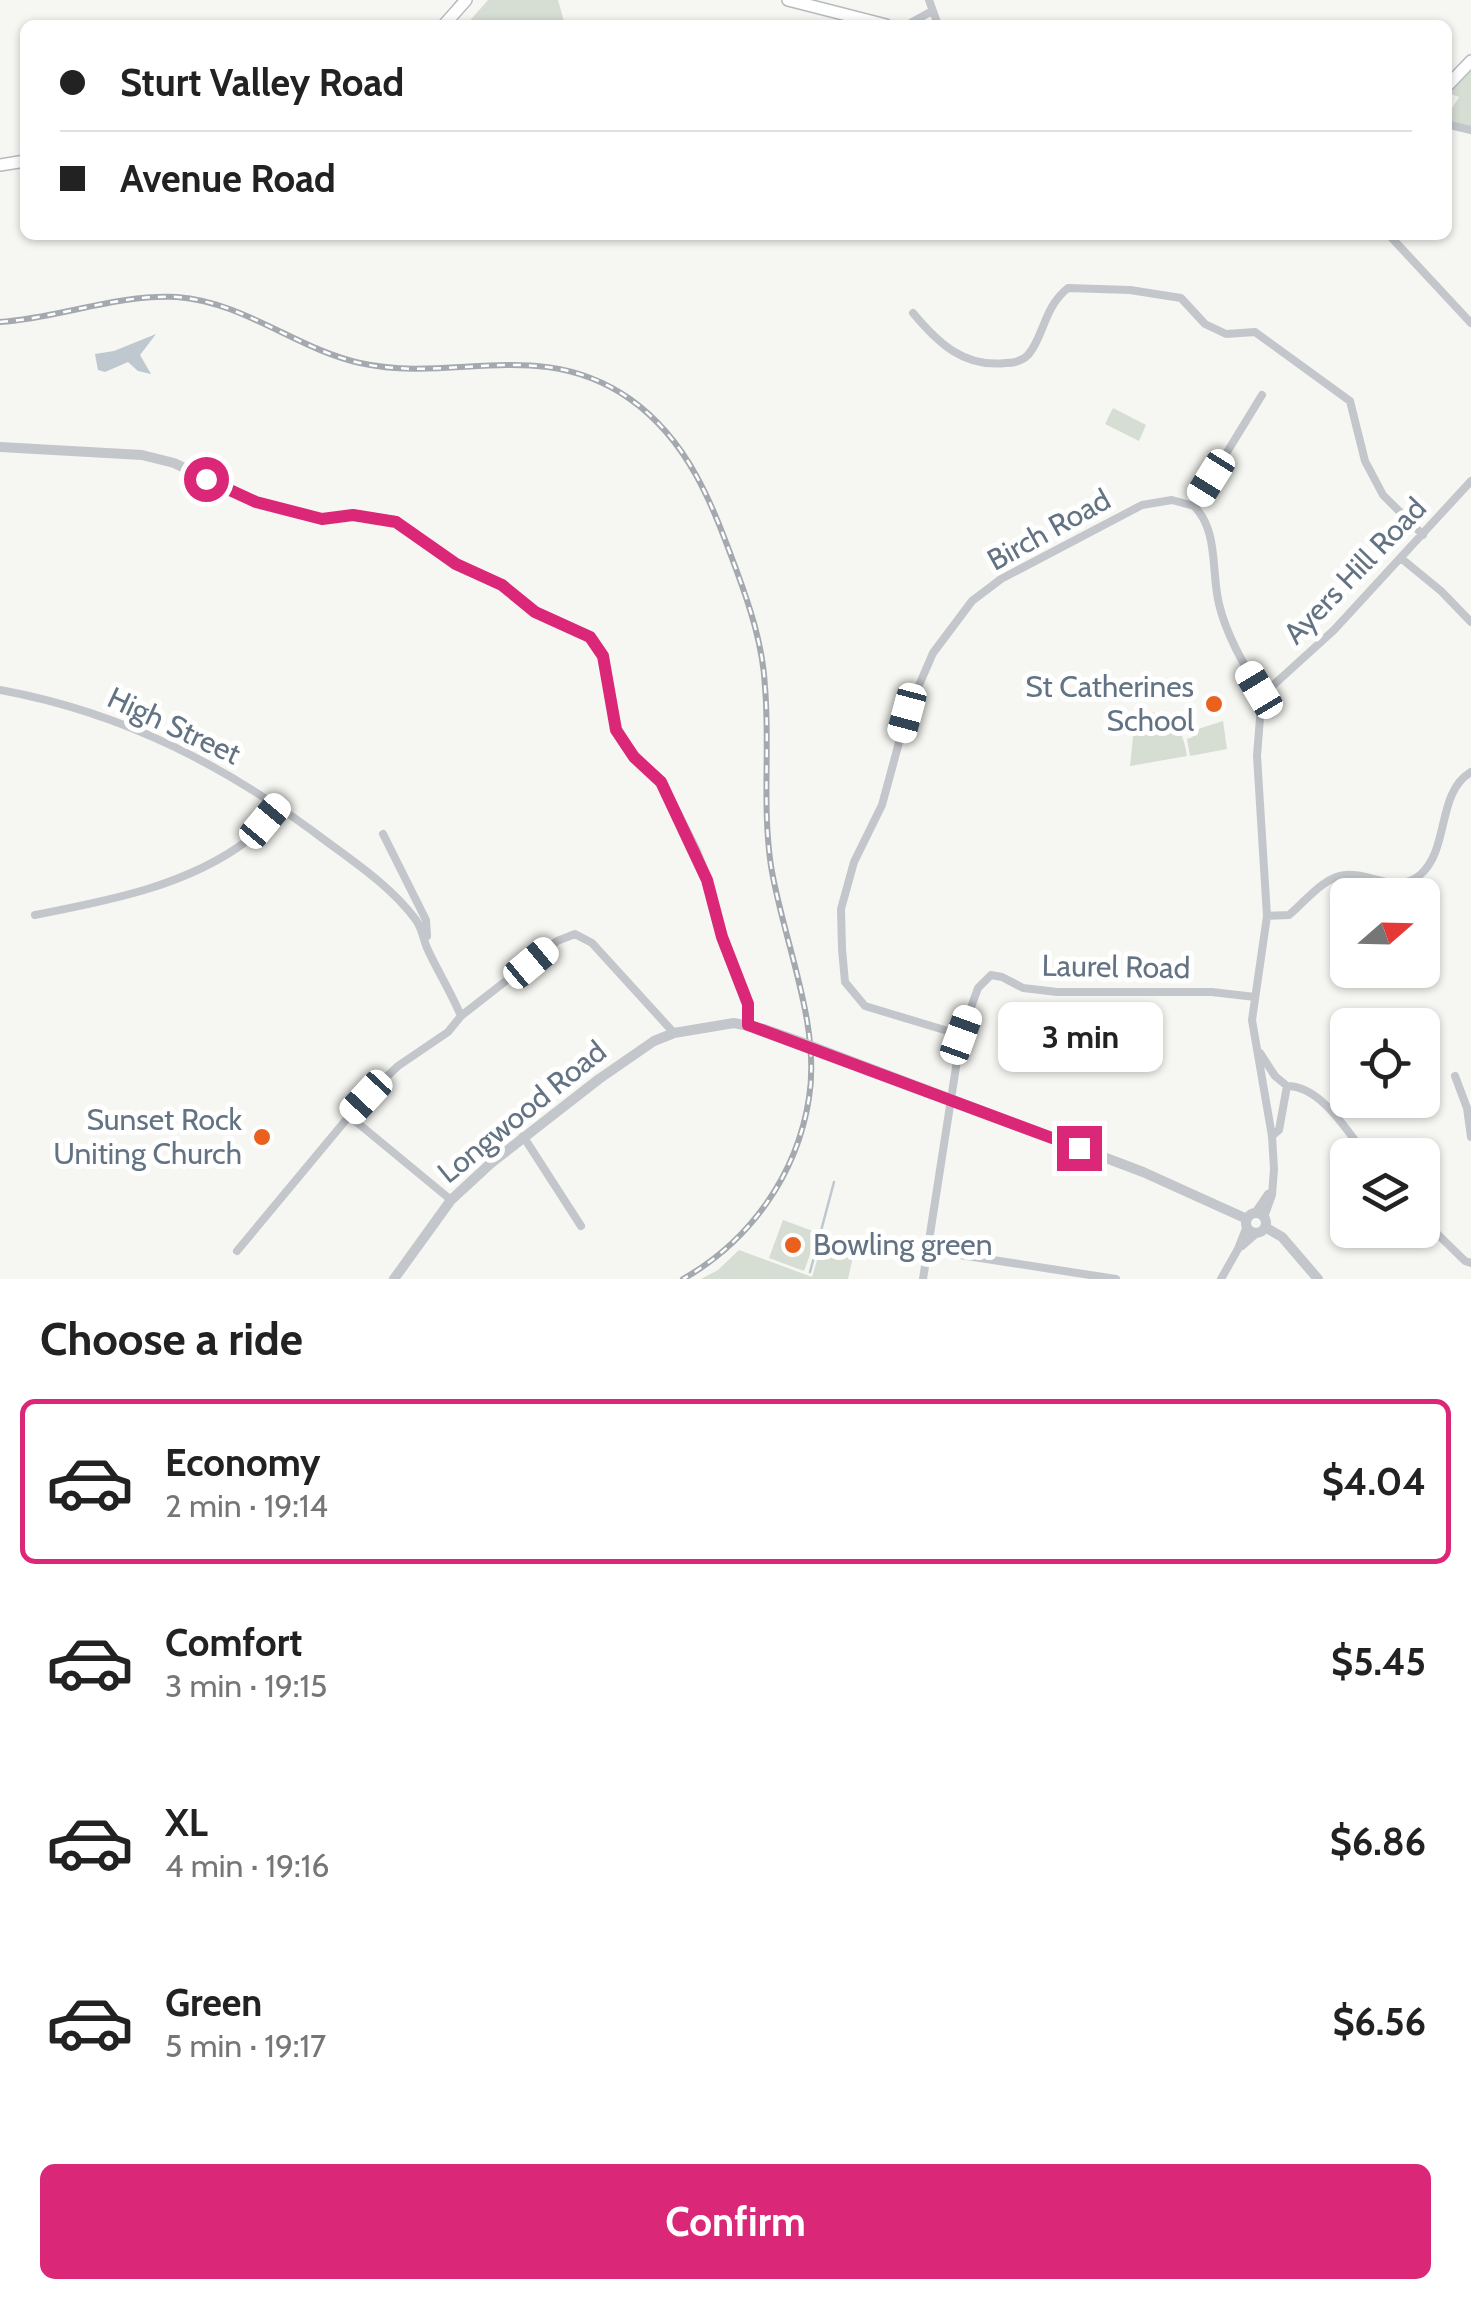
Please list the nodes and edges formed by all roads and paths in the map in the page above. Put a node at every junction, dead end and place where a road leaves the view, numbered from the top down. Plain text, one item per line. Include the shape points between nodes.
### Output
1 (466, 0) edge
2 (788, 0) edge
3 (929, 0) edge
4 (932, 10) junction
5 (448, 20) edge
6 (866, 20) edge
7 (916, 20) edge
8 (936, 20) edge
9 (1471, 61) edge
10 (1471, 71) edge
11 (1452, 81) edge
12 (1452, 89) edge
13 (1393, 240) edge
14 (913, 314) dead end
15 (1471, 323) edge
16 (1262, 395) dead end
17 (0, 447) edge
18 (1471, 481) edge
19 (1194, 506) junction
20 (1423, 535) junction
21 (1402, 558) junction
22 (1471, 622) edge
23 (1264, 689) junction
24 (0, 690) edge
25 (1261, 705) junction
26 (1471, 772) edge
27 (279, 805) junction
28 (382, 834) dead end
29 (34, 915) dead end
30 (1267, 916) junction
31 (428, 951) junction
32 (1255, 997) junction
33 (461, 1016) junction
34 (748, 1025) junction
35 (674, 1033) junction
36 (961, 1035) junction
37 (1257, 1049) junction
38 (1456, 1076) dead end
39 (1287, 1086) junction
40 (950, 1098) junction
41 (348, 1116) junction
42 (523, 1136) junction
43 (1272, 1136) junction
44 (1471, 1136) edge
45 (1352, 1138) edge
46 (450, 1200) junction
47 (1256, 1222) junction
48 (581, 1226) dead end
49 (1440, 1237) edge
50 (928, 1250) junction
51 (238, 1251) dead end
52 (1471, 1263) edge
53 (394, 1279) edge
54 (922, 1279) edge
55 (1116, 1279) edge
56 (1221, 1279) edge
57 (1318, 1279) edge

1 - 5 main road
2 - 6 main road
3 - 4 street
4 - 7 street
4 - 8 street
9 - 11 main road
10 - 12 main road
13 - 15 street
14 - 20 street via 948,350 998,364 1028,355 1068,288 1182,298 1205,324 1226,334 1255,332 1350,401 1365,461 1382,495
16 - 19 street
17 - 34 street via 142,454 256,502 322,519 353,515 396,522 535,612 590,637 603,656 616,730 661,782 702,866 748,1004
18 - 20 street, Ayers Hill Road
19 - 23 street via 1211,539 1219,604 1241,661
19 - 36 street, Birch Road via 1172,500 1142,505 1001,579 972,601 933,653 907,713 882,805 854,862 841,910 842,949 845,982 866,1006
20 - 21 street, Ayers Hill Road
21 - 22 street
21 - 23 street, Ayers Hill Road via 1334,630
23 - 25 street via 1256,698
23 - 25 street via 1274,697
24 - 27 street, High Street via 80,708 206,760
25 - 30 street via 1256,756
26 - 30 street via 1457,783 1422,874 1396,884 1343,875 1289,915
27 - 29 street via 251,838 218,860 157,887
27 - 31 street, High Street via 396,897 419,924
28 - 31 street via 426,920
30 - 32 street
31 - 33 street, High Street
32 - 36 street, Laurel Road via 1057,992 991,975 978,988
32 - 37 street
33 - 35 street via 557,941 576,934 592,943
33 - 41 street
34 - 35 street, Longwood Road
34 - 40 street, Longwood Road, bridge
35 - 42 street, Longwood Road
36 - 40 street, Laurel Road
37 - 39 street
37 - 43 street
38 - 44 street
39 - 43 street
39 - 45 street via 1311,1093
40 - 47 street, Longwood Road
40 - 50 street, Laurel Road
41 - 46 street
41 - 51 street
42 - 46 street, Longwood Road
42 - 48 street
43 - 47 street via 1274,1181
46 - 53 street, Longwood Road
47 - 56 street
47 - 57 street, Longwood Road via 1282,1237
49 - 52 street
50 - 54 street, Laurel Road
50 - 55 street

